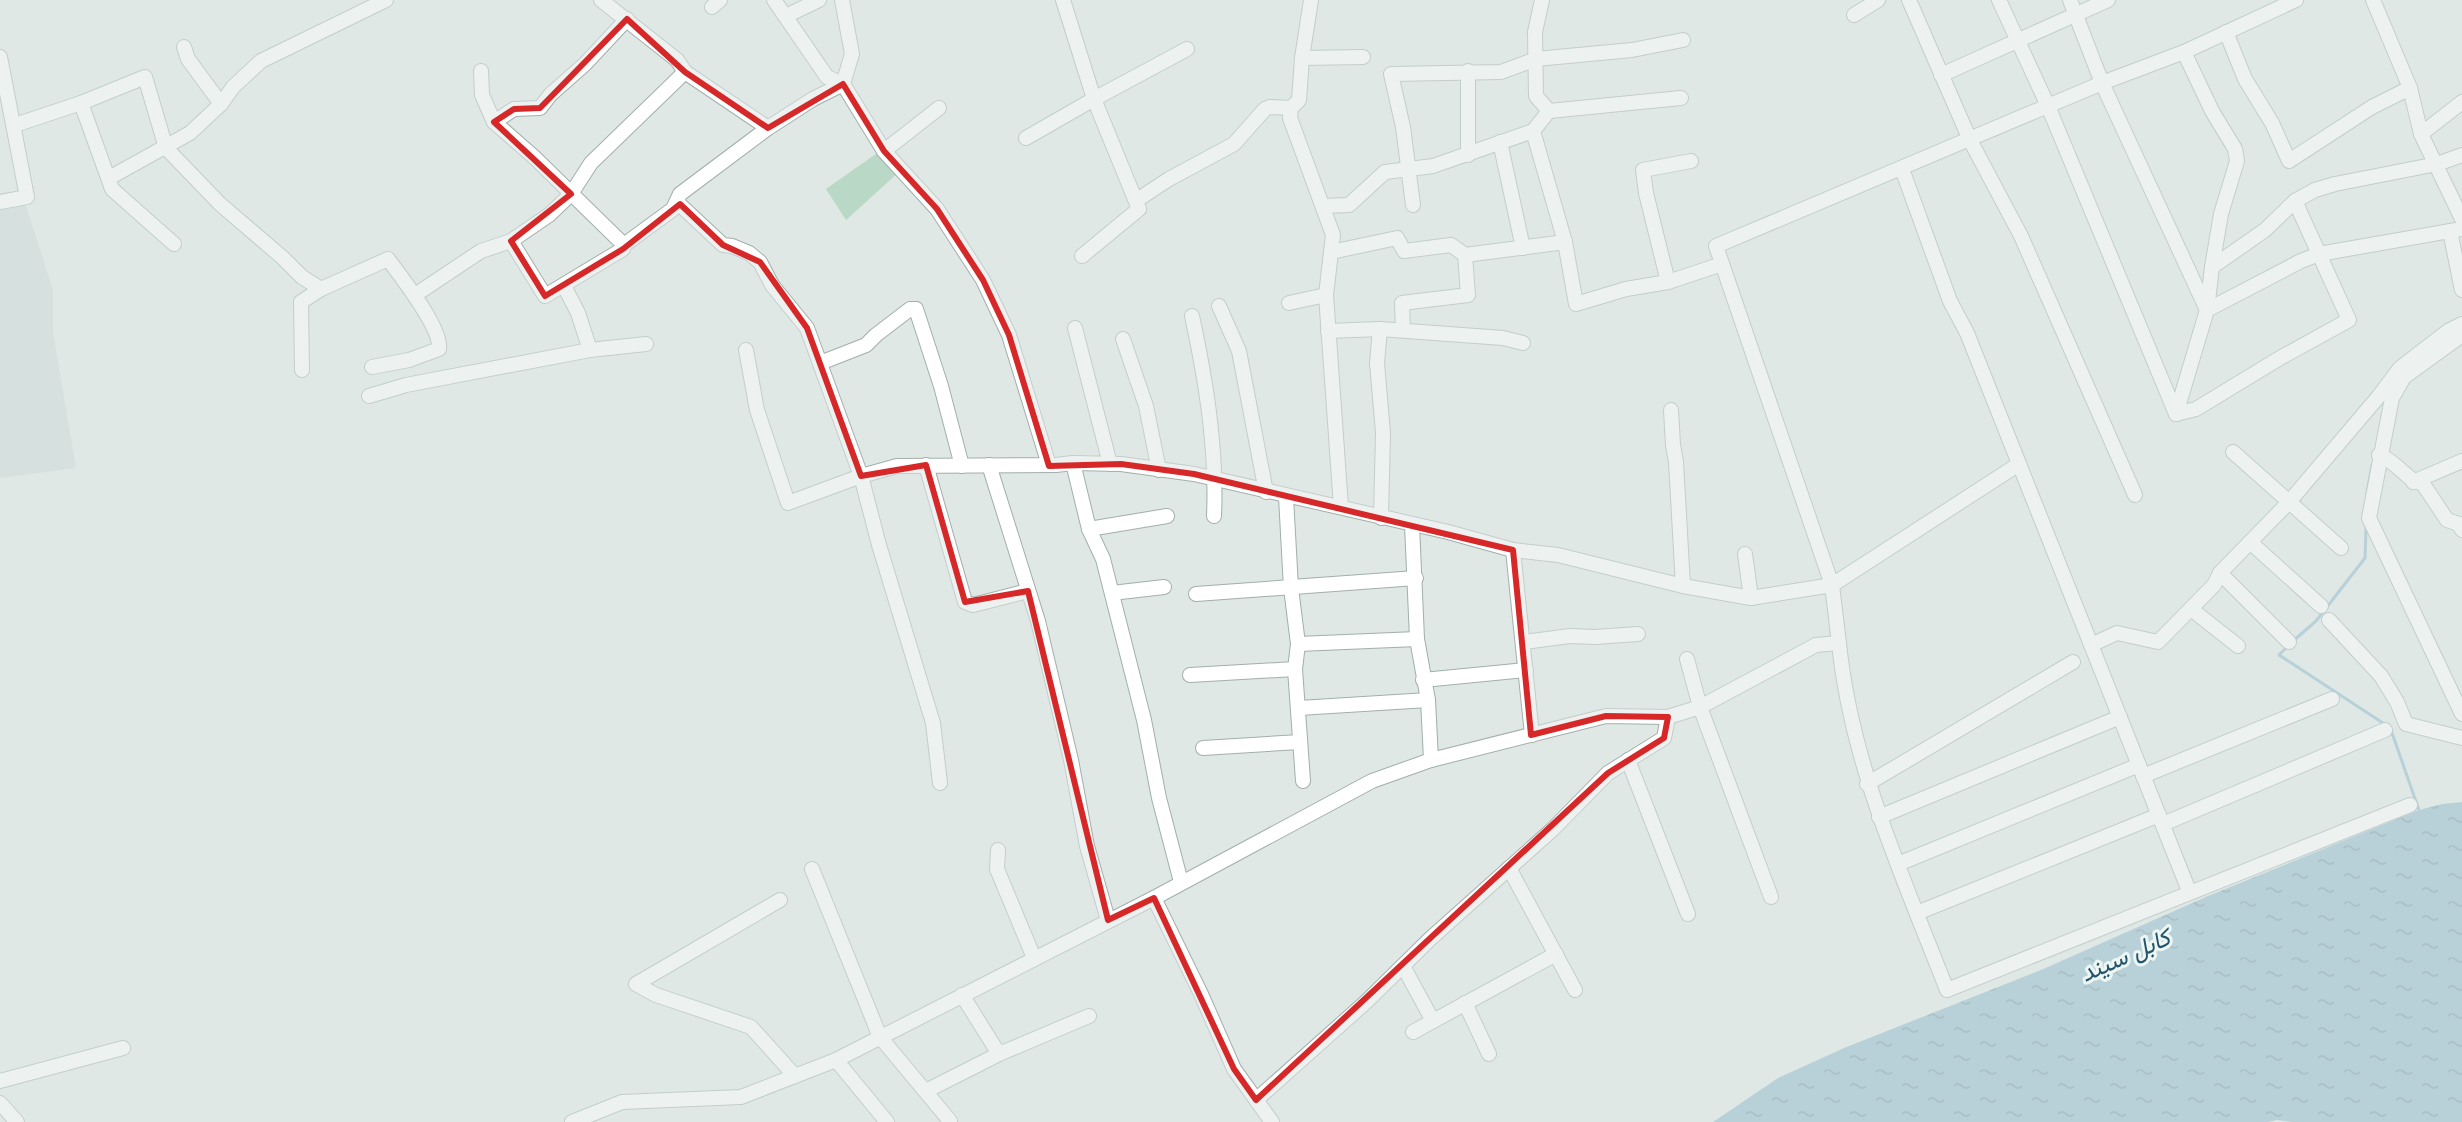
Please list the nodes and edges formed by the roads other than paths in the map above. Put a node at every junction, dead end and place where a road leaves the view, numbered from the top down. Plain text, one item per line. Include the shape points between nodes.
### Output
1 (601, 0) edge
2 (774, 0) edge
3 (819, 0) edge
4 (842, 0) edge
5 (1063, 0) edge
6 (1311, 0) edge
7 (1542, 0) edge
8 (1878, 0) edge
9 (1909, 0) edge
10 (1999, 0) edge
11 (2108, 0) edge
12 (2296, 0) edge
13 (2373, 0) edge
14 (382, 1) edge
15 (2073, 7) edge
16 (1854, 15) dead end
17 (786, 16) junction
18 (627, 19) junction
19 (2226, 32) junction
20 (1683, 40) dead end
21 (2018, 42) junction
22 (184, 47) dead end
23 (1187, 49) dead end
24 (2184, 52) junction
25 (0, 57) edge
26 (1363, 57) dead end
27 (1302, 58) junction
28 (1536, 59) junction
29 (481, 71) dead end
30 (1468, 71) junction
31 (685, 72) junction
32 (1941, 75) junction
33 (2102, 83) junction
34 (843, 84) junction
35 (2410, 88) junction
36 (1681, 98) dead end
37 (1094, 99) junction
38 (2462, 102) edge
39 (81, 103) junction
40 (221, 104) junction
41 (2048, 106) junction
42 (939, 108) dead end
43 (1291, 108) junction
44 (1549, 111) junction
45 (494, 122) junction
46 (15, 125) junction
47 (768, 128) junction
48 (1533, 131) junction
49 (2421, 134) junction
50 (1026, 138) dead end
51 (1970, 140) junction
52 (1500, 142) junction
53 (166, 148) junction
54 (884, 151) junction
55 (1468, 155) junction
56 (2462, 155) edge
57 (1691, 161) dead end
58 (2437, 164) junction
59 (1409, 169) junction
60 (1902, 169) junction
61 (109, 178) junction
62 (571, 194) junction
63 (1137, 200) junction
64 (2295, 201) junction
65 (0, 202) edge
66 (677, 202) junction
67 (1413, 205) dead end
68 (1323, 206) junction
69 (2462, 219) edge
70 (2456, 230) edge
71 (511, 241) junction
72 (1565, 242) junction
73 (174, 244) dead end
74 (624, 245) junction
75 (1523, 248) junction
76 (1331, 252) junction
77 (2319, 254) junction
78 (1465, 255) junction
79 (1082, 256) dead end
80 (1722, 264) junction
81 (2212, 267) junction
82 (1668, 282) junction
83 (564, 286) junction
84 (321, 289) junction
85 (2462, 290) edge
86 (415, 295) junction
87 (1326, 295) junction
88 (1289, 303) dead end
89 (1219, 306) dead end
90 (2207, 310) junction
91 (1192, 316) dead end
92 (2462, 324) edge
93 (1075, 328) dead end
94 (1380, 329) junction
95 (1403, 330) junction
96 (1328, 331) junction
97 (2462, 335) edge
98 (1123, 339) dead end
99 (1523, 343) dead end
100 (646, 344) dead end
101 (590, 350) junction
102 (746, 350) dead end
103 (820, 363) junction
104 (372, 367) dead end
105 (302, 370) dead end
106 (369, 396) dead end
107 (1671, 410) dead end
108 (2176, 414) junction
109 (2233, 452) dead end
110 (2379, 455) junction
111 (2462, 461) edge
112 (1073, 463) junction
113 (1110, 464) junction
114 (2019, 464) junction
115 (926, 465) junction
116 (989, 465) junction
117 (1049, 465) junction
118 (962, 466) junction
119 (1159, 470) junction
120 (861, 476) junction
121 (1215, 480) junction
122 (2413, 482) junction
123 (1266, 492) junction
124 (2135, 495) dead end
125 (1286, 497) junction
126 (2289, 502) junction
127 (1341, 507) junction
128 (1167, 516) dead end
129 (1214, 516) dead end
130 (1381, 518) junction
131 (1412, 525) junction
132 (1089, 529) junction
133 (2462, 530) edge
134 (2250, 542) junction
135 (2341, 548) dead end
136 (1513, 550) junction
137 (1745, 554) dead end
138 (2220, 573) junction
139 (1416, 578) junction
140 (1832, 585) junction
141 (1683, 586) junction
142 (1164, 587) dead end
143 (1291, 588) junction
144 (1028, 591) junction
145 (1112, 593) junction
146 (1196, 594) dead end
147 (1751, 598) junction
148 (2321, 606) dead end
149 (2191, 609) junction
150 (2329, 620) dead end
151 (1638, 634) dead end
152 (1417, 639) junction
153 (1524, 642) junction
154 (2289, 642) dead end
155 (1839, 643) junction
156 (1298, 644) junction
157 (2091, 645) junction
158 (2238, 646) dead end
159 (1687, 659) dead end
160 (2073, 662) dead end
161 (1295, 669) junction
162 (1526, 670) junction
163 (1190, 675) dead end
164 (1423, 680) junction
165 (2332, 699) dead end
166 (1428, 700) junction
167 (1700, 707) junction
168 (1299, 708) junction
169 (2462, 714) edge
170 (1668, 717) junction
171 (2120, 717) junction
172 (2385, 730) dead end
173 (1532, 735) junction
174 (2462, 737) edge
175 (1300, 742) junction
176 (1203, 748) dead end
177 (1431, 760) junction
178 (1628, 760) junction
179 (2141, 770) junction
180 (1303, 781) dead end
181 (940, 783) dead end
182 (1867, 784) junction
183 (2410, 805) dead end
184 (1879, 817) junction
185 (2161, 820) junction
186 (998, 850) dead end
187 (1898, 864) junction
188 (1509, 868) junction
189 (812, 869) dead end
190 (1181, 882) junction
191 (2189, 891) junction
192 (1771, 897) dead end
193 (1154, 898) junction
194 (780, 900) dead end
195 (1917, 913) junction
196 (1688, 914) dead end
197 (1108, 920) junction
198 (1556, 954) junction
199 (1034, 958) junction
200 (1403, 966) junction
201 (1575, 990) dead end
202 (962, 995) junction
203 (1465, 1003) junction
204 (1089, 1016) dead end
205 (1433, 1021) junction
206 (1413, 1032) dead end
207 (880, 1037) junction
208 (123, 1048) dead end
209 (999, 1054) junction
210 (1489, 1054) dead end
211 (836, 1060) junction
212 (795, 1076) junction
213 (0, 1081) edge
214 (926, 1091) junction
215 (1256, 1100) junction
216 (0, 1103) edge
217 (950, 1121) edge
218 (17, 1122) edge
219 (572, 1122) edge
220 (887, 1122) edge
221 (1272, 1122) edge

1 - 18 street
2 - 17 street
3 - 17 street
4 - 34 street via 852,54
5 - 37 street
6 - 27 street
7 - 28 street
8 - 16 street
9 - 32 street
10 - 21 street
11 - 15 street
12 - 19 street
13 - 35 street
14 - 40 street via 261,61
15 - 21 street
15 - 33 street
17 - 34 street via 827,77
18 - 31 street
18 - 45 street via 540,108 514,109
19 - 24 street
19 - 35 street via 2289,161
20 - 28 street
21 - 32 street
21 - 41 street
22 - 40 street
23 - 37 street
24 - 33 street
24 - 81 street via 2237,161
25 - 46 street
26 - 27 street
27 - 43 street via 1299,100
28 - 30 street via 1501,72
28 - 44 street via 1536,96
29 - 45 street via 482,95
30 - 55 street
30 - 59 street via 1391,74
31 - 47 street
31 - 62 street via 591,163
32 - 51 street
33 - 41 street
33 - 90 street
34 - 47 street
34 - 54 street
35 - 49 street
36 - 44 street
37 - 50 street
37 - 63 street
38 - 49 street
39 - 46 street
39 - 53 street via 145,77
39 - 61 street
40 - 53 street
41 - 51 street
41 - 108 street
42 - 54 street
43 - 63 street via 1265,109 1234,144
43 - 68 street via 1290,118
44 - 48 street
45 - 62 street
46 - 65 street via 27,197
47 - 66 street via 680,194
48 - 52 street
48 - 72 street
49 - 58 street
51 - 60 street
51 - 124 street via 2021,236
52 - 55 street
52 - 75 street
53 - 61 street
53 - 84 street via 220,204
54 - 117 street via 937,209 983,280 1009,335
55 - 59 street
56 - 58 street
57 - 82 street via 1643,170
58 - 64 street via 2335,184
58 - 69 street
59 - 67 street
59 - 68 street via 1385,172 1349,205
60 - 80 street via 1716,246
60 - 114 street via 1950,301
61 - 73 street via 112,189
62 - 71 street
62 - 74 street
63 - 79 street via 1139,211
64 - 77 street
64 - 81 street via 2265,230
66 - 74 street
66 - 103 street via 723,245 760,262 807,328
68 - 76 street via 1333,235
70 - 77 street
70 - 85 street
71 - 83 street via 545,296
71 - 86 street via 481,251
72 - 75 street
72 - 82 street via 1576,304
74 - 83 street
75 - 78 street
76 - 78 street via 1397,238 1404,251 1451,245
76 - 87 street
77 - 90 street
77 - 108 street via 2349,320 2196,409
78 - 95 street via 1468,295 1402,303
80 - 82 street
80 - 140 street
81 - 90 street
83 - 101 street
84 - 86 street via 388,259
84 - 105 street via 301,302
86 - 104 street via 440,340 439,349
87 - 88 street
87 - 96 street
89 - 123 street via 1239,351
90 - 108 street
91 - 121 street
92 - 126 street via 2400,368
93 - 113 street
94 - 95 street
94 - 96 street
94 - 130 street
95 - 99 street
96 - 127 street
97 - 110 street via 2404,377 2392,398
98 - 119 street via 1146,406
100 - 101 street
101 - 106 street
102 - 120 street via 757,410 788,503
103 - 118 street via 866,345 916,309
103 - 120 street
107 - 141 street
109 - 126 street
110 - 122 street
110 - 169 street via 2369,518
111 - 122 street
112 - 113 street
112 - 117 street
112 - 132 street
113 - 119 street
114 - 140 street
114 - 157 street
115 - 118 street
115 - 120 street
115 - 144 street via 965,602 973,605
116 - 117 street
116 - 118 street
116 - 144 street
119 - 121 street
120 - 181 street via 933,723
121 - 123 street
121 - 129 street
122 - 133 street via 2423,484 2447,520
123 - 125 street
125 - 127 street
125 - 143 street
126 - 134 street
126 - 135 street
127 - 130 street
128 - 132 street
130 - 131 street
131 - 136 street
131 - 139 street
132 - 145 street
134 - 138 street
134 - 148 street
136 - 141 street
136 - 153 street
137 - 147 street
138 - 149 street
138 - 154 street
139 - 143 street
139 - 152 street
140 - 147 street
140 - 155 street
141 - 147 street
142 - 145 street
143 - 146 street
143 - 156 street
144 - 197 street
145 - 190 street
149 - 157 street via 2158,642 2117,633
149 - 158 street
150 - 174 street via 2381,676 2406,724
151 - 153 street
152 - 156 street
152 - 164 street
153 - 162 street
155 - 167 street via 1816,645
155 - 182 street
156 - 161 street
157 - 171 street
159 - 167 street
160 - 182 street
161 - 163 street
161 - 168 street
162 - 164 street
162 - 173 street
164 - 166 street
165 - 179 street
166 - 168 street
166 - 177 street
167 - 170 street
167 - 192 street
168 - 175 street
170 - 173 street via 1606,716
170 - 178 street via 1664,738
171 - 179 street
171 - 184 street
172 - 185 street
173 - 177 street
175 - 176 street
175 - 180 street
177 - 190 street via 1372,781
178 - 188 street
178 - 196 street
179 - 185 street
179 - 187 street
182 - 184 street
183 - 191 street
184 - 187 street
185 - 191 street
185 - 195 street
186 - 199 street via 997,869
187 - 195 street
188 - 198 street
188 - 200 street
189 - 207 street
190 - 193 street
191 - 195 street via 1947,990
193 - 197 street
193 - 215 street via 1234,1069
194 - 212 street via 636,984 751,1027
197 - 199 street
198 - 201 street
198 - 203 street
199 - 202 street
200 - 205 street
200 - 215 street
202 - 207 street
202 - 209 street
203 - 205 street
203 - 210 street
204 - 209 street
205 - 206 street
207 - 211 street
207 - 214 street
208 - 213 street
209 - 214 street
211 - 212 street
211 - 220 street
212 - 219 street via 741,1097 622,1102
214 - 217 street
215 - 221 street
216 - 218 street

